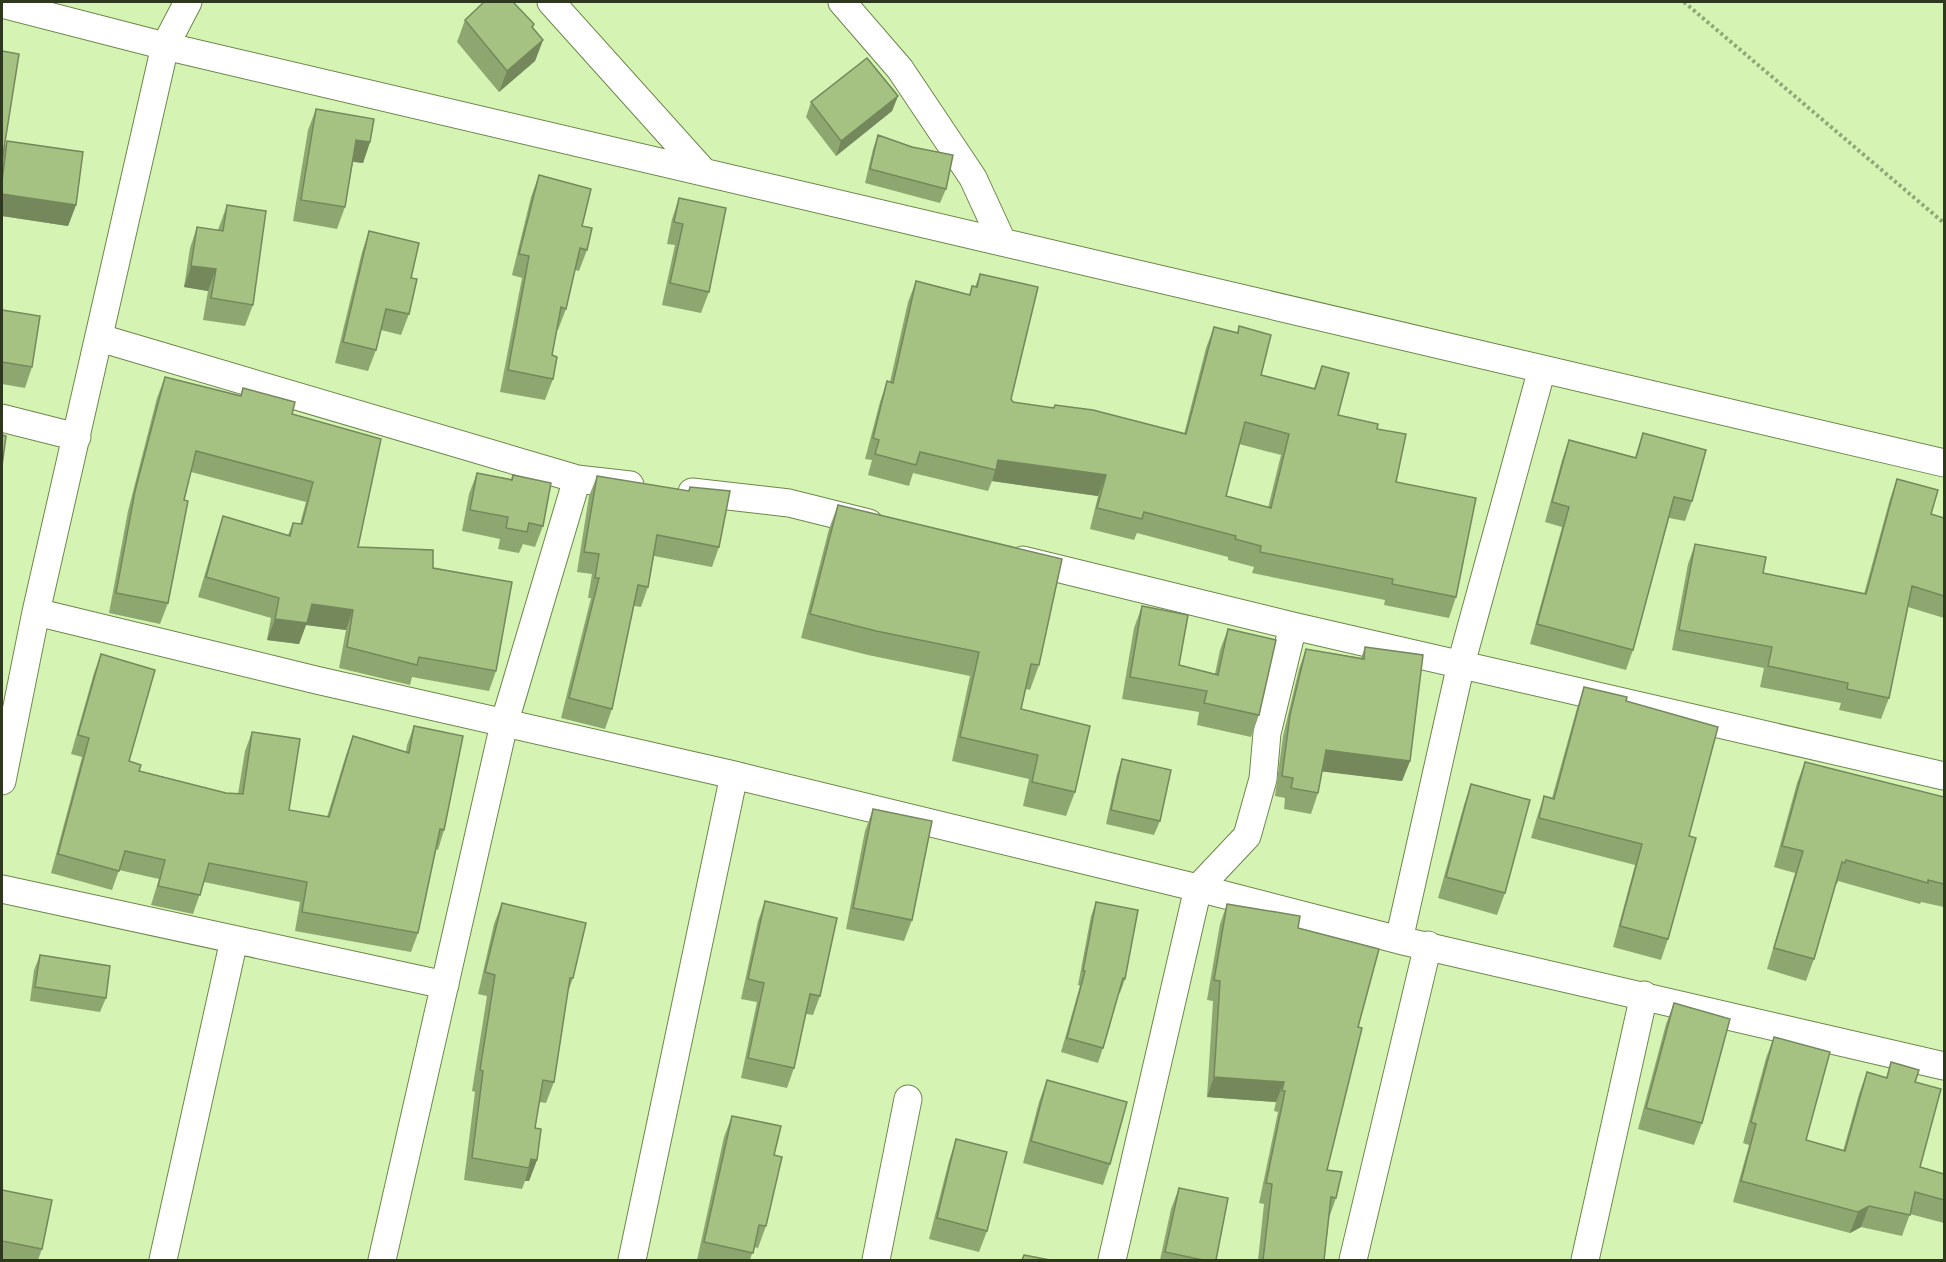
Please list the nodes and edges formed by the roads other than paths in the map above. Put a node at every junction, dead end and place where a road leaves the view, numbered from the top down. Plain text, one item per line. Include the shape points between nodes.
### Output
1 (188, 2) edge
2 (551, 2) edge
3 (842, 2) edge
4 (2, 4) edge
5 (165, 46) junction
6 (702, 170) junction
7 (1002, 240) junction
8 (100, 338) junction
9 (1542, 369) junction
10 (2, 418) edge
11 (77, 437) junction
12 (1944, 463) edge
13 (577, 479) junction
14 (892, 528) edge
15 (995, 553) edge
16 (36, 612) junction
17 (1293, 626) junction
18 (1461, 664) junction
19 (504, 724) junction
20 (734, 775) junction
21 (1944, 776) edge
22 (2, 781) edge
23 (1198, 888) junction
24 (2, 889) edge
25 (234, 940) junction
26 (1399, 940) junction
27 (1428, 945) junction
28 (445, 985) junction
29 (1644, 995) junction
30 (1944, 1066) edge
31 (908, 1099) dead end
32 (163, 1260) edge
33 (382, 1260) edge
34 (632, 1260) edge
35 (876, 1260) edge
36 (1112, 1260) edge
37 (1353, 1260) edge
38 (1586, 1260) edge

1 - 5 street
2 - 6 street
3 - 7 street via 900,69 973,178
4 - 5 street
5 - 6 street
5 - 8 street
6 - 7 street
7 - 9 street
8 - 11 street
8 - 13 street
9 - 12 street
9 - 18 street
10 - 11 street
11 - 16 street
13 - 14 street via 789,503
13 - 19 street
15 - 17 street
16 - 19 street
16 - 22 street
17 - 18 street
17 - 23 street via 1267,733 1263,778 1247,836
18 - 21 street
18 - 26 street
19 - 20 street
19 - 28 street
20 - 23 street
20 - 34 street
23 - 26 street
23 - 36 street
24 - 25 street
25 - 28 street
25 - 32 street
26 - 27 street
27 - 29 street
27 - 37 street
28 - 33 street
29 - 30 street
29 - 38 street
31 - 35 street

